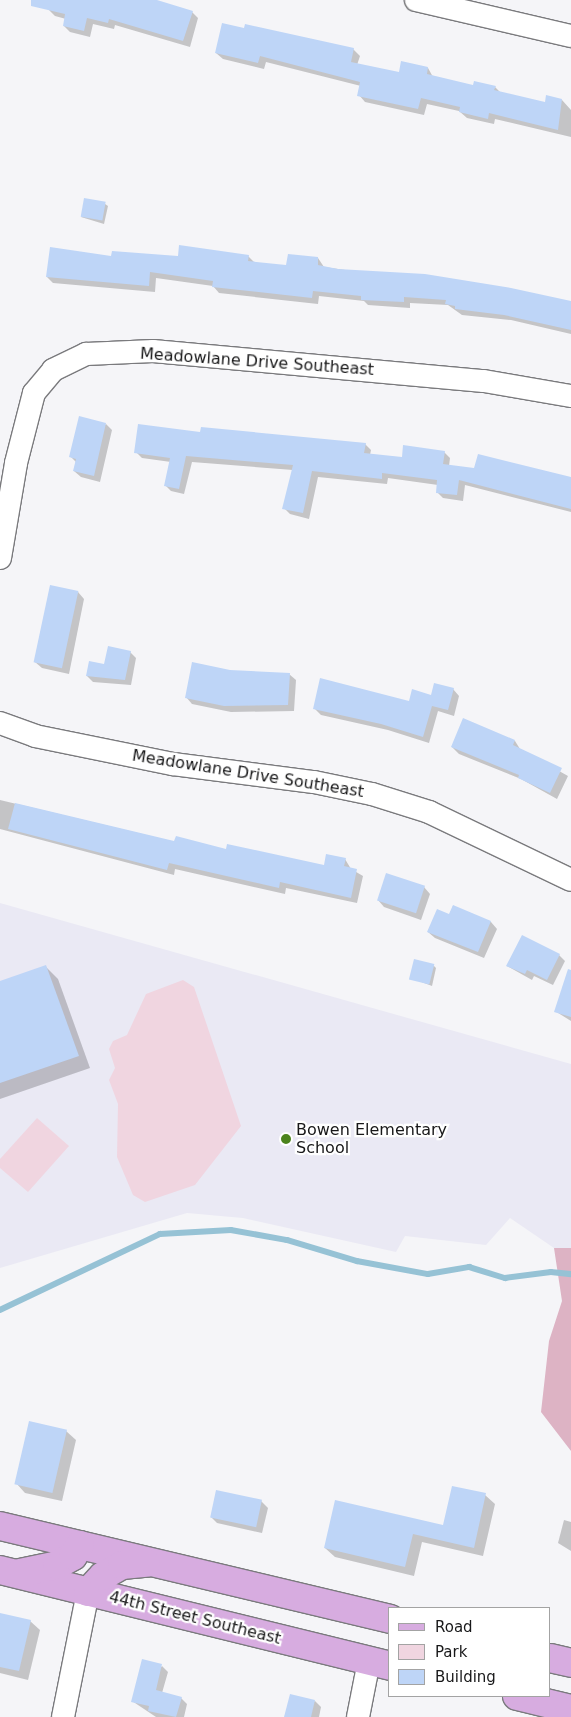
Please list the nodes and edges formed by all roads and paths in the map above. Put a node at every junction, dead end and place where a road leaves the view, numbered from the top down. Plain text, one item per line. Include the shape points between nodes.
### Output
1 (416, 0) edge
2 (571, 36) edge
3 (571, 396) edge
4 (0, 558) edge
5 (0, 724) edge
6 (571, 880) edge
7 (0, 1526) edge
8 (80, 1545) junction
9 (152, 1562) junction
10 (7, 1572) edge
11 (88, 1592) junction
12 (388, 1619) edge
13 (551, 1658) edge
14 (379, 1663) edge
15 (571, 1663) edge
16 (522, 1697) edge
17 (571, 1708) edge
18 (64, 1717) edge
19 (358, 1717) edge

1 - 2 street
3 - 4 street, Meadowlane Drive Southeast via 484,380 153,351 86,354 53,370 34,393 16,463
5 - 6 street, Meadowlane Drive Southeast via 35,736 173,764 314,782 372,794 429,812
7 - 8 main road
8 - 9 main road
8 - 10 main road via 73,1556 57,1565
9 - 11 main road via 122,1565 103,1576
9 - 12 main road
10 - 11 main road, 44th Street Southeast
11 - 14 main road, 44th Street Southeast
11 - 18 street
13 - 15 main road
14 - 19 street
16 - 17 main road

